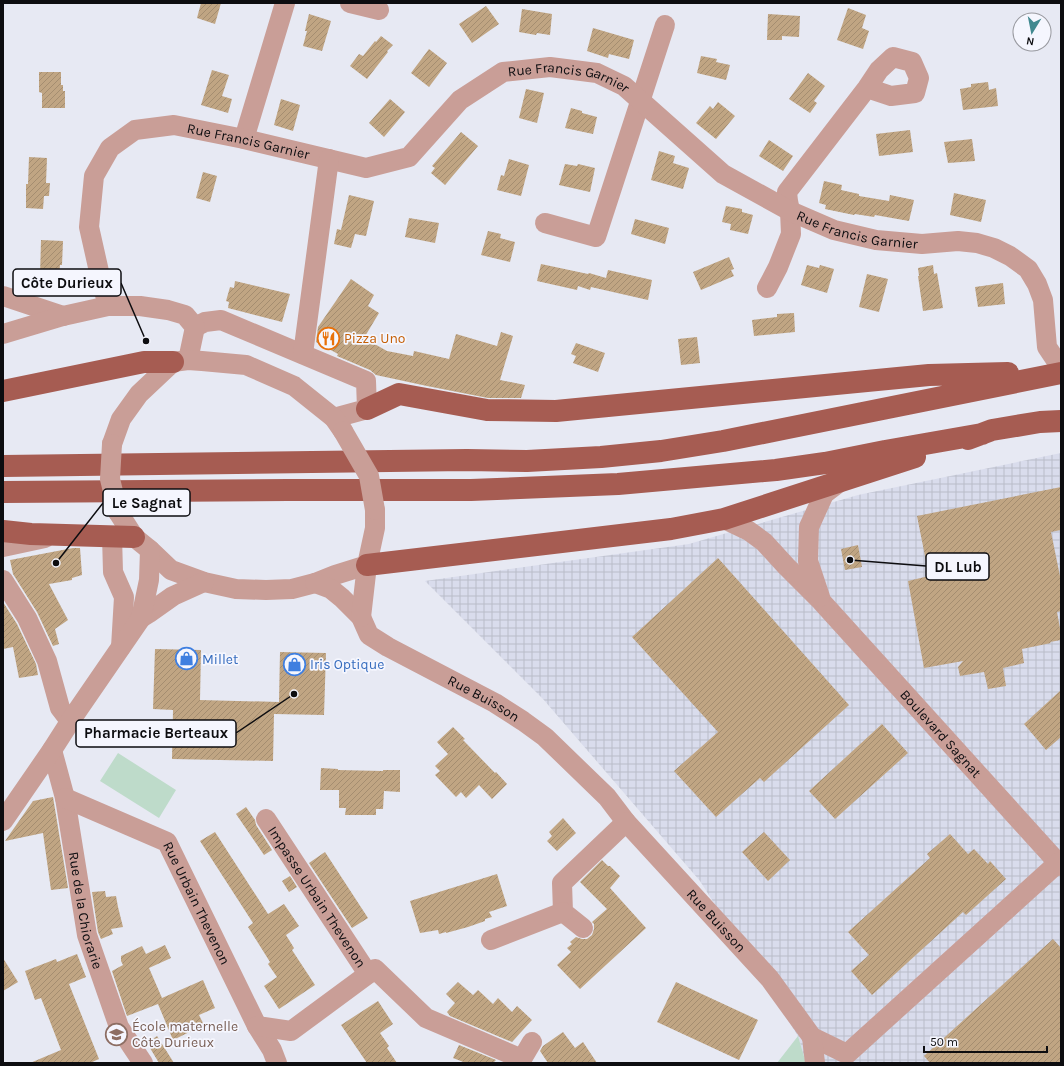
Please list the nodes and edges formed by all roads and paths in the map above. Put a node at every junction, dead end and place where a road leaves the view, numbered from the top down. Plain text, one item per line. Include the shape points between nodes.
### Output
1 (285, 3) edge
2 (350, 3) edge
3 (379, 10) dead end
4 (665, 25) dead end
5 (867, 88) dead end
6 (640, 101) junction
7 (244, 139) junction
8 (328, 159) junction
9 (790, 211) junction
10 (545, 223) dead end
11 (767, 288) dead end
12 (3, 296) edge
13 (108, 306) junction
14 (63, 316) junction
15 (190, 321) junction
16 (3, 334) edge
17 (303, 354) junction
18 (181, 361) junction
19 (1061, 368) edge
20 (1061, 373) edge
21 (3, 391) edge
22 (367, 409) junction
23 (1061, 409) edge
24 (1050, 421) edge
25 (338, 424) junction
26 (1061, 425) edge
27 (987, 432) junction
28 (3, 466) edge
29 (842, 480) junction
30 (3, 492) edge
31 (724, 519) junction
32 (3, 531) edge
33 (63, 535) junction
34 (112, 536) junction
35 (142, 544) junction
36 (3, 547) edge
37 (367, 565) junction
38 (3, 580) edge
39 (204, 582) junction
40 (315, 583) junction
41 (821, 601) junction
42 (361, 617) junction
43 (141, 618) junction
44 (121, 648) junction
45 (65, 714) junction
46 (52, 750) junction
47 (66, 798) junction
48 (266, 819) dead end
49 (3, 821) edge
50 (626, 822) junction
51 (1060, 864) edge
52 (563, 912) junction
53 (583, 928) dead end
54 (491, 940) dead end
55 (368, 974) junction
56 (257, 1026) junction
57 (812, 1037) junction
58 (532, 1042) dead end
59 (143, 1063) edge
60 (276, 1063) edge
61 (815, 1063) edge

1 - 7 street
2 - 3 street
4 - 6 street
5 - 9 street via 787,192
6 - 8 street, Rue Francis Garnier via 624,86 597,73 550,67 503,72 460,100 409,157 366,168
6 - 9 street, Rue Francis Garnier via 723,174
6 - 10 street via 596,237
7 - 8 street, Rue Francis Garnier
7 - 13 street, Rue Francis Garnier via 174,125 135,130 110,148 94,176 89,227
8 - 17 street
9 - 11 street via 791,234
9 - 19 street, Rue Francis Garnier via 834,230 876,240 922,244 958,241 977,243 1010,256 1028,269 1037,284 1043,300 1047,347
12 - 14 street
13 - 14 street
13 - 15 street via 168,310
14 - 16 street
15 - 17 street via 221,320
15 - 18 street
17 - 22 street via 366,381
18 - 21 main road via 144,362
18 - 25 street via 202,360 246,365 294,386
18 - 35 street, bridge via 139,394 121,419 112,444 110,480 118,512
20 - 22 main road via 929,375 556,411 487,410 399,394
20 - 28 main road via 723,440 661,451 601,457
22 - 25 street
23 - 27 main road via 1038,412
24 - 26 street
24 - 27 main road
25 - 37 street, bridge via 369,476 375,510 375,528
27 - 29 main road
27 - 30 main road via 790,468 618,484 471,490
29 - 31 main road
29 - 41 street via 824,494 809,527 808,561
31 - 37 main road via 663,530
31 - 41 street, Boulevard Sagnat via 750,531 764,542
32 - 33 main road
33 - 34 main road
33 - 36 street
34 - 35 main road
34 - 44 street via 113,572 124,597
35 - 39 street via 171,570
35 - 43 street via 149,580
37 - 40 street
37 - 42 street
38 - 45 street via 27,618 47,661
39 - 40 street via 236,589 266,590 292,589
39 - 43 street via 173,596
40 - 42 street, Rue Buisson via 331,589
41 - 51 street, Boulevard Sagnat
42 - 50 street, Rue Buisson via 369,634 388,648 495,703 544,737 607,797
43 - 44 street
44 - 45 street
45 - 46 street
46 - 47 street, Rue de la Chiorarie
46 - 49 street
47 - 56 street, Rue Urbain Thevenon via 167,842
47 - 59 street, Rue de la Chiorarie via 87,935 119,1026
48 - 55 street, Impasse Urbain Thevenon
50 - 52 street via 562,883
50 - 57 street, Rue Buisson via 770,979
51 - 57 street, Rue Buisson via 847,1054
52 - 53 street
52 - 54 street
55 - 56 street, Impasse Urbain Thevenon via 291,1031
55 - 58 street, Impasse Urbain Thevenon via 375,969 426,1018 522,1059
56 - 60 street, Rue Urbain Thevenon via 272,1050
57 - 61 street

